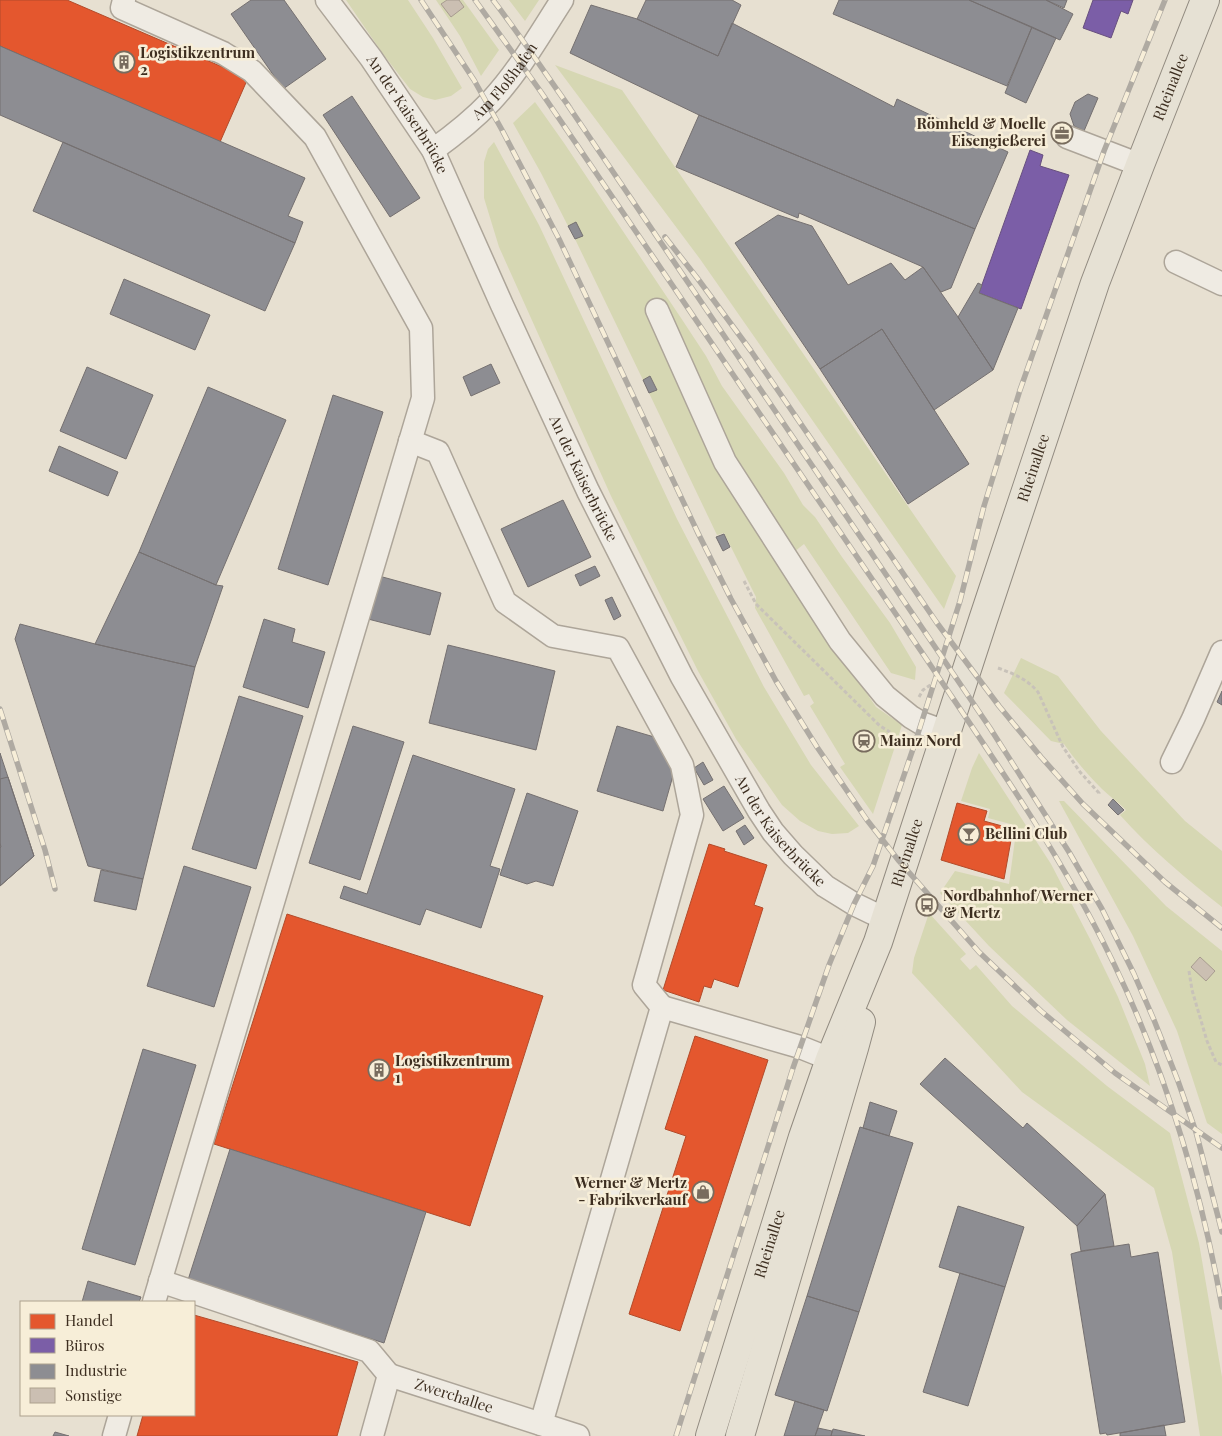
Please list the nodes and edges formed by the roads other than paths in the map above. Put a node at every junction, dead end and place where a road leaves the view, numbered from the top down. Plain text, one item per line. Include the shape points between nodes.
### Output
1 (124, 0) edge
2 (327, 0) edge
3 (562, 0) edge
4 (1205, 0) edge
5 (1067, 137) dead end
6 (433, 150) junction
7 (1140, 165) junction
8 (1176, 262) dead end
9 (1222, 284) edge
10 (657, 310) dead end
11 (410, 441) junction
12 (1222, 652) edge
13 (946, 732) junction
14 (1172, 762) dead end
15 (882, 931) junction
16 (662, 1006) junction
17 (830, 1059) junction
18 (160, 1281) junction
19 (154, 1301) edge
20 (389, 1375) junction
21 (120, 1416) edge
22 (541, 1424) junction
23 (114, 1436) edge
24 (372, 1436) edge
25 (578, 1436) edge
26 (710, 1436) edge
27 (740, 1436) edge

1 - 11 street via 122,8 223,53 252,71 315,136 421,328 423,398
2 - 6 street, An der Kaiserbrücke
3 - 6 street, Am Floßhafen via 513,75 491,101
4 - 7 main road, Rheinallee
5 - 7 street
6 - 15 street, An der Kaiserbrücke via 588,490 682,676 759,811 793,855 825,886 854,904
7 - 13 main road, Rheinallee via 1095,284
8 - 9 street
10 - 13 street via 725,462 840,641 885,696 921,723
11 - 16 street via 438,452 506,602 553,636 618,648 682,765 692,815 644,985
11 - 18 street
12 - 14 street
13 - 15 main road, Rheinallee
15 - 17 main road, Rheinallee
15 - 27 main road, Rheinallee via 854,1048
16 - 17 street
16 - 22 street
17 - 26 main road, Rheinallee
18 - 19 street
18 - 20 street via 370,1351
20 - 22 street, Zwerchallee
20 - 24 street
21 - 23 street
22 - 25 street, Zwerchallee

